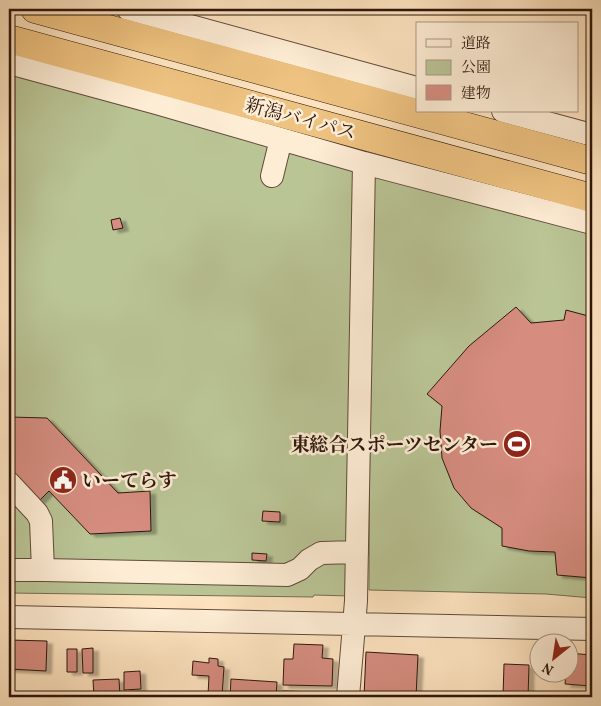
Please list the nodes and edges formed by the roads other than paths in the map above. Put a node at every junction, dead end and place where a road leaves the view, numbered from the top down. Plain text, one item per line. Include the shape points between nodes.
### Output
1 (35, 9) edge
2 (128, 9) edge
3 (9, 39) edge
4 (9, 63) edge
5 (416, 88) edge
6 (507, 112) edge
7 (592, 135) edge
8 (281, 139) junction
9 (592, 161) edge
10 (364, 163) junction
11 (272, 176) dead end
12 (592, 198) edge
13 (592, 223) edge
14 (9, 482) edge
15 (357, 552) junction
16 (9, 570) edge
17 (43, 570) junction
18 (9, 617) edge
19 (354, 625) junction
20 (592, 629) edge
21 (348, 697) edge

1 - 9 highway, 新潟バイパス
2 - 5 street
3 - 12 highway, 新潟バイパス
4 - 8 street
6 - 7 street
8 - 10 street
8 - 11 street
10 - 13 street
10 - 15 street
14 - 17 street via 37,513
15 - 17 street via 321,553 300,570 287,575
15 - 19 street
16 - 17 street
18 - 19 street
19 - 20 street
19 - 21 street

